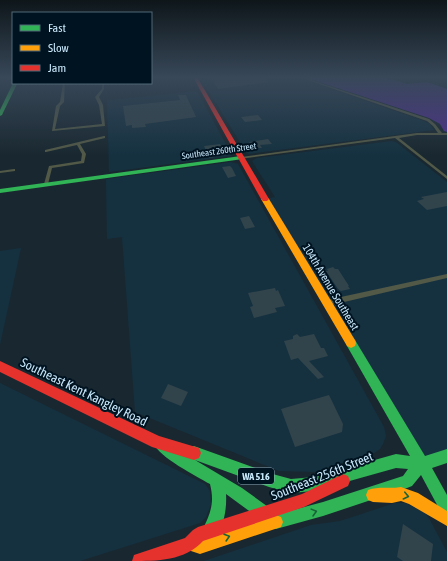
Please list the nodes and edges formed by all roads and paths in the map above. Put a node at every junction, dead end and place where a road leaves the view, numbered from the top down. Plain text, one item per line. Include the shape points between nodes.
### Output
1 (6, 103) edge
2 (61, 103) edge
3 (101, 103) edge
4 (210, 103) edge
5 (378, 103) edge
6 (0, 115) edge
7 (441, 134) junction
8 (447, 134) edge
9 (104, 137) dead end
10 (396, 137) junction
11 (78, 143) junction
12 (46, 151) dead end
13 (241, 158) junction
14 (14, 170) dead end
15 (0, 172) edge
16 (447, 178) edge
17 (46, 184) junction
18 (0, 191) edge
19 (447, 276) edge
20 (327, 304) junction
21 (0, 366) edge
22 (157, 442) junction
23 (447, 456) edge
24 (180, 459) junction
25 (422, 464) junction
26 (232, 467) junction
27 (358, 473) junction
28 (216, 481) junction
29 (367, 495) junction
30 (447, 509) edge
31 (265, 513) junction
32 (447, 519) edge
33 (276, 522) junction
34 (210, 531) junction
35 (190, 544) junction
36 (140, 561) edge

1 - 6 street
2 - 3 street via 53,130 104,125
4 - 13 street, 104th Avenue Southeast
5 - 7 street via 428,120
7 - 8 street, Southeast 260th Street
7 - 10 street, Southeast 260th Street
9 - 11 street
10 - 13 street, Southeast 260th Street
10 - 16 street
11 - 12 street
11 - 17 street via 84,154 83,162 50,167
13 - 17 street, Southeast 260th Street
13 - 20 street, 104th Avenue Southeast
14 - 15 street
17 - 18 street, Southeast 260th Street
19 - 20 street
20 - 25 street, 104th Avenue Southeast
21 - 22 street, Southeast Kent Kangley Road / WA 516
22 - 24 street, Southeast Kent Kangley Road / WA 516
22 - 26 street, Southeast Kent Kangley Road / WA 516
23 - 25 street, Southeast 256th Street / WA 516
24 - 26 street via 186,457 225,471 231,470
24 - 28 street, Southeast Kent Kangley Road / WA 516
25 - 27 street, Southeast 256th Street / WA 516 via 396,461
25 - 29 street, Southeast 256th Street via 407,481
25 - 30 street, 104th Avenue Southeast
26 - 27 street, Southeast Kent Kangley Road / WA 516 via 291,486 314,484
27 - 31 street, Southeast 256th Street / WA 516 via 317,495
28 - 31 street, Southeast Kent Kangley Road / WA 516
28 - 34 street via 220,495 220,510
29 -> 32 street via 401,494 420,501
33 -> 29 street, Southeast 256th Street
31 - 33 street, Southeast Kent Kangley Road / WA 516
31 - 34 street, Southeast 256th Street
35 -> 33 street, Southeast 256th Street via 200,546
34 - 35 street, Southeast 256th Street via 198,536
35 - 36 street, Southeast 256th Street

